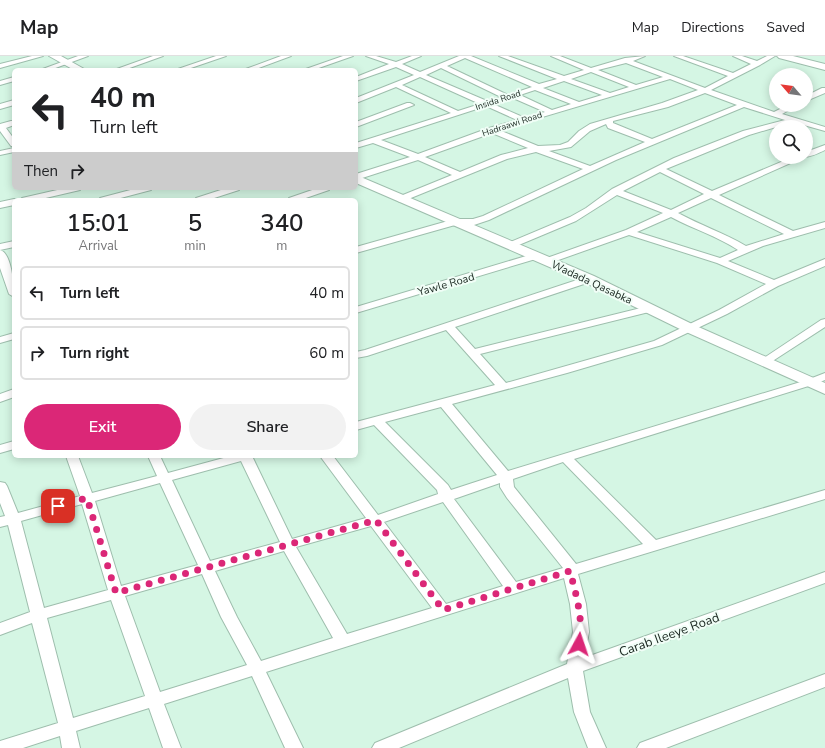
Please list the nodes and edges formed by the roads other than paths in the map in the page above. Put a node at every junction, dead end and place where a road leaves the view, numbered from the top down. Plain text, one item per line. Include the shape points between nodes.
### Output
1 (40, 56) edge
2 (54, 56) edge
3 (85, 56) edge
4 (160, 56) edge
5 (223, 56) edge
6 (288, 56) edge
7 (350, 56) edge
8 (369, 56) edge
9 (418, 56) edge
10 (465, 56) edge
11 (502, 56) edge
12 (554, 56) edge
13 (614, 56) edge
14 (642, 56) edge
15 (677, 56) edge
16 (736, 56) edge
17 (772, 56) edge
18 (782, 56) edge
19 (626, 60) junction
20 (66, 63) junction
21 (396, 64) junction
22 (758, 64) junction
23 (194, 65) junction
24 (0, 66) edge
25 (442, 66) junction
26 (825, 67) edge
27 (50, 68) edge
28 (77, 68) edge
29 (124, 68) edge
30 (184, 68) edge
31 (203, 68) edge
32 (252, 68) edge
33 (312, 68) edge
34 (591, 70) junction
35 (419, 76) junction
36 (734, 76) junction
37 (358, 77) edge
38 (670, 77) junction
39 (563, 79) junction
40 (12, 80) edge
41 (0, 83) edge
42 (397, 85) junction
43 (635, 87) junction
44 (538, 88) junction
45 (706, 90) junction
46 (825, 90) edge
47 (608, 95) junction
48 (510, 96) junction
49 (813, 96) edge
50 (358, 100) edge
51 (12, 103) edge
52 (486, 104) junction
53 (578, 104) junction
54 (410, 105) dead end
55 (744, 105) junction
56 (0, 107) edge
57 (551, 112) junction
58 (779, 112) edge
59 (457, 113) junction
60 (775, 114) junction
61 (523, 120) junction
62 (610, 120) junction
63 (792, 120) edge
64 (358, 123) edge
65 (12, 124) edge
66 (769, 126) edge
67 (813, 126) edge
68 (825, 129) edge
69 (2, 130) edge
70 (492, 130) junction
71 (374, 140) junction
72 (12, 142) edge
73 (652, 142) junction
74 (358, 145) edge
75 (537, 149) junction
76 (12, 150) edge
77 (823, 150) edge
78 (0, 153) edge
79 (813, 153) edge
80 (418, 157) junction
81 (782, 164) edge
82 (590, 169) junction
83 (660, 169) junction
84 (459, 175) junction
85 (358, 177) edge
86 (358, 179) edge
87 (70, 190) edge
88 (140, 190) edge
89 (230, 190) edge
90 (320, 190) edge
91 (615, 191) junction
92 (713, 195) junction
93 (41, 198) edge
94 (110, 198) edge
95 (205, 198) edge
96 (298, 198) edge
97 (401, 199) junction
98 (12, 203) edge
99 (0, 206) edge
100 (671, 213) junction
101 (455, 222) junction
102 (825, 225) edge
103 (629, 232) junction
104 (791, 234) junction
105 (12, 244) edge
106 (511, 245) junction
107 (0, 247) edge
108 (358, 249) edge
109 (745, 250) junction
110 (0, 253) edge
111 (542, 259) junction
112 (720, 261) junction
113 (825, 262) edge
114 (589, 279) junction
115 (774, 284) junction
116 (12, 286) edge
117 (0, 289) edge
118 (12, 289) edge
119 (358, 309) edge
120 (649, 309) junction
121 (825, 322) edge
122 (448, 326) junction
123 (689, 328) junction
124 (12, 337) edge
125 (0, 340) edge
126 (471, 352) junction
127 (358, 355) edge
128 (764, 362) junction
129 (825, 376) edge
130 (811, 382) junction
131 (503, 388) junction
132 (825, 388) edge
133 (12, 395) edge
134 (0, 398) edge
135 (444, 404) junction
136 (377, 421) junction
137 (358, 426) edge
138 (12, 446) edge
139 (0, 449) edge
140 (565, 457) junction
141 (73, 458) edge
142 (155, 458) edge
143 (237, 458) edge
144 (246, 458) edge
145 (328, 458) edge
146 (165, 477) junction
147 (506, 477) junction
148 (0, 486) edge
149 (825, 494) edge
150 (446, 497) junction
151 (87, 498) junction
152 (6, 520) edge
153 (376, 520) junction
154 (288, 545) junction
155 (653, 546) junction
156 (206, 568) junction
157 (572, 570) junction
158 (825, 578) edge
159 (514, 589) junction
160 (116, 593) junction
161 (443, 610) junction
162 (38, 615) junction
163 (0, 629) edge
164 (344, 642) junction
165 (574, 668) junction
166 (257, 669) junction
167 (825, 680) edge
168 (154, 700) junction
169 (67, 727) junction
170 (0, 748) edge
171 (71, 748) edge
172 (172, 748) edge
173 (294, 748) edge
174 (381, 748) edge
175 (597, 748) edge
176 (646, 748) edge

1 - 24 street
2 - 20 street
3 - 20 street
4 - 29 street
5 - 23 street
6 - 32 street
7 - 33 street
8 - 21 street
9 - 21 street
10 - 25 street
10 - 44 street
11 - 39 street
12 - 34 street
13 - 19 street
14 - 19 street, Insida Road
15 - 36 street
16 - 22 street
17 - 22 street
18 - 26 street
19 - 34 street, Insida Road
19 - 38 street
20 - 27 street
20 - 28 street
21 - 35 street
21 - 37 street
22 - 36 street
23 - 30 street
23 - 31 street
25 - 35 street
25 - 48 street
34 - 39 street, Insida Road
34 - 43 street
35 - 42 street
35 - 52 street
36 - 45 street
38 - 43 street, Hadraawi Road
38 - 45 street
39 - 44 street, Insida Road
39 - 47 street
40 - 41 street
42 - 50 street
42 - 59 street
43 - 47 street, Hadraawi Road
44 - 48 street, Insida Road
44 - 53 street
45 - 55 street
45 - 62 street via 665,105
46 - 49 street
47 - 53 street, Hadraawi Road
48 - 52 street, Insida Road
48 - 57 street
51 - 56 street
52 - 59 street, Insida Road
52 - 61 street
53 - 57 street, Hadraawi Road
54 - 64 street
55 - 60 street
55 - 73 street
57 - 61 street, Hadraawi Road
58 - 60 street
59 - 71 street, Insida Road
60 - 63 street
61 - 70 street, Hadraawi Road
62 - 73 street via 611,126
62 - 75 street via 593,125 570,144 552,149
65 - 69 street
66 - 83 street via 746,133
67 - 68 street
69 - 72 street
70 - 75 street
70 - 80 street, Hadraawi Road
71 - 74 street, Insida Road
71 - 80 street
73 - 82 street
75 - 82 street
75 - 84 street via 504,157
76 - 78 street
77 - 79 street
80 - 84 street
80 - 85 street, Hadraawi Road
81 - 92 street, Yawle Road
82 - 101 street via 486,218 474,222
83 - 91 street
83 - 92 street
84 - 97 street
86 - 97 street, Wadada Qasabka
87 - 93 street
88 - 94 street
89 - 95 street
90 - 96 street
91 - 100 street
91 - 106 street via 578,216
92 - 100 street, Yawle Road
92 - 104 street
97 - 101 street, Wadada Qasabka
98 - 99 street
100 - 103 street, Yawle Road
100 - 109 street via 726,238
101 - 106 street, Wadada Qasabka
101 - 108 street
102 - 104 street
103 - 111 street, Yawle Road
103 - 112 street
104 - 109 street
105 - 107 street
106 - 111 street, Wadada Qasabka
109 - 112 street
110 - 116 street
111 - 114 street, Wadada Qasabka
111 - 119 street, Yawle Road
112 - 115 street
113 - 115 street
114 - 120 street, Wadada Qasabka
114 - 122 street
115 - 123 street
117 - 118 street
120 - 123 street, Wadada Qasabka
120 - 126 street via 581,328
121 - 128 street
122 - 126 street
122 - 127 street
123 - 128 street, Wadada Qasabka
123 - 131 street via 658,343
124 - 125 street
126 - 131 street
128 - 130 street, Wadada Qasabka
129 - 130 street
130 - 132 street, Wadada Qasabka
130 - 140 street
131 - 135 street
133 - 134 street
135 - 136 street
135 - 147 street
136 - 137 street
136 - 150 street via 443,488
138 - 139 street
140 - 147 street
140 - 155 street
141 - 151 street
142 - 146 street
143 - 146 street
144 - 154 street
145 - 153 street
146 - 151 street
146 - 156 street
147 - 150 street
147 - 157 street via 507,487 512,495
148 - 152 street
149 - 155 street
150 - 153 street
150 - 159 street
151 - 152 street
151 - 160 street
152 - 162 street
153 - 154 street
153 - 161 street
154 - 156 street
154 - 164 street
155 - 157 street
156 - 160 street
156 - 166 street via 228,617
157 - 159 street
157 - 165 street via 581,632
158 - 165 street, Carab Ileeye Road
159 - 161 street
160 - 162 street
160 - 168 street
161 - 164 street
162 - 163 street
162 - 169 street
164 - 166 street
165 - 174 street, Carab Ileeye Road
165 - 175 street via 582,712
166 - 168 street
166 - 173 street
167 - 176 street
168 - 169 street
168 - 172 street
169 - 170 street
169 - 171 street

